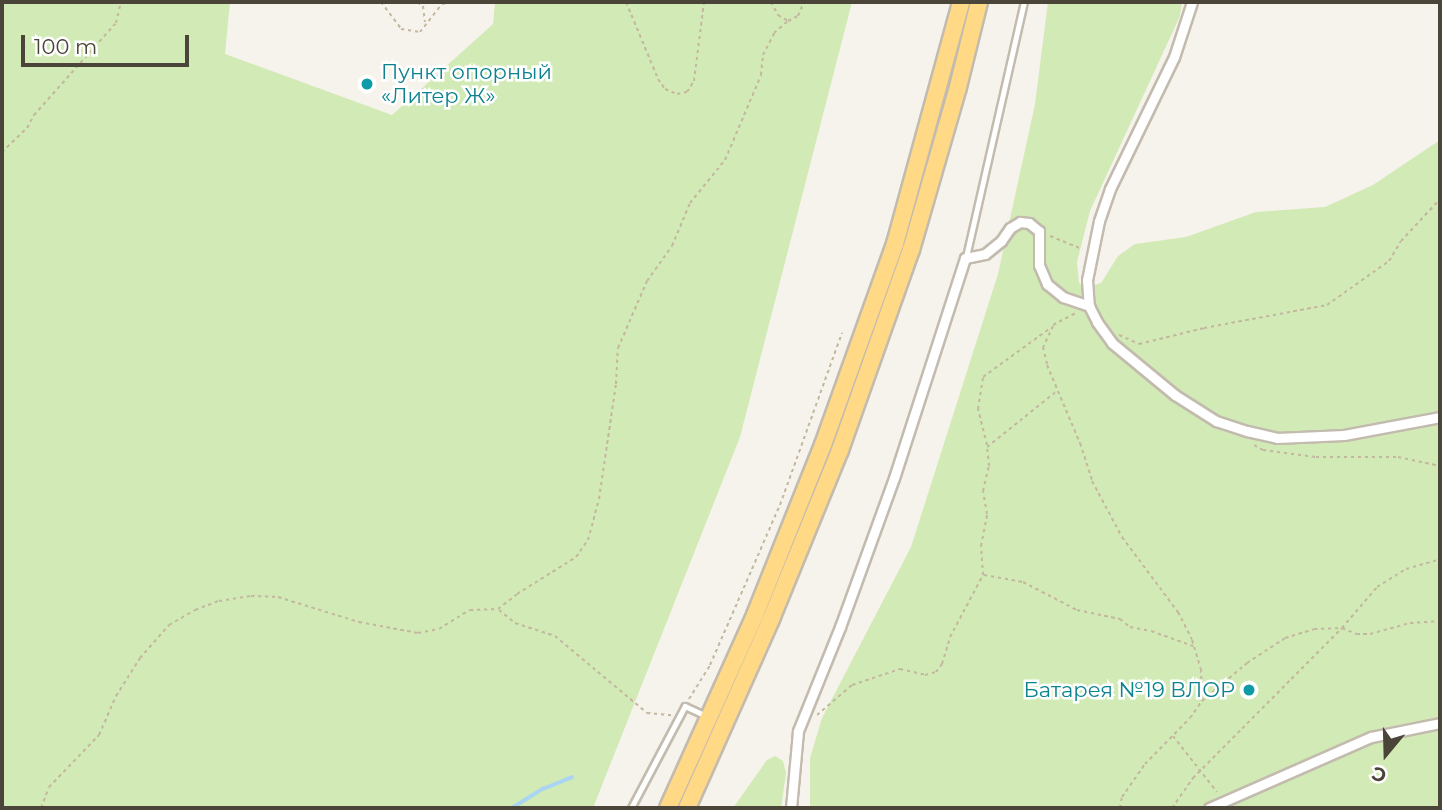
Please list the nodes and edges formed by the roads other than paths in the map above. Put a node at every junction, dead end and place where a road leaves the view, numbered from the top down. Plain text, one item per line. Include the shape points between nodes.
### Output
1 (961, 2) edge
2 (979, 2) edge
3 (1024, 2) edge
4 (1192, 2) edge
5 (965, 258) junction
6 (1089, 306) junction
7 (1440, 417) edge
8 (704, 715) dead end
9 (1440, 723) edge
10 (631, 808) edge
11 (668, 808) edge
12 (687, 808) edge
13 (791, 808) edge
14 (1209, 808) edge

1 - 11 highway via 895,244 828,432 755,615
2 - 12 highway via 911,250 840,450
3 - 5 lane
4 - 6 street via 1174,57 1110,189 1091,252
5 - 6 street via 985,254 1020,222 1029,223 1039,230 1039,265 1047,285 1063,297
5 - 13 street via 890,490 798,731
6 - 7 street via 1112,343 1175,395 1216,421 1247,431 1277,438 1344,435
8 - 10 lane via 685,706
9 - 14 street via 1371,737

